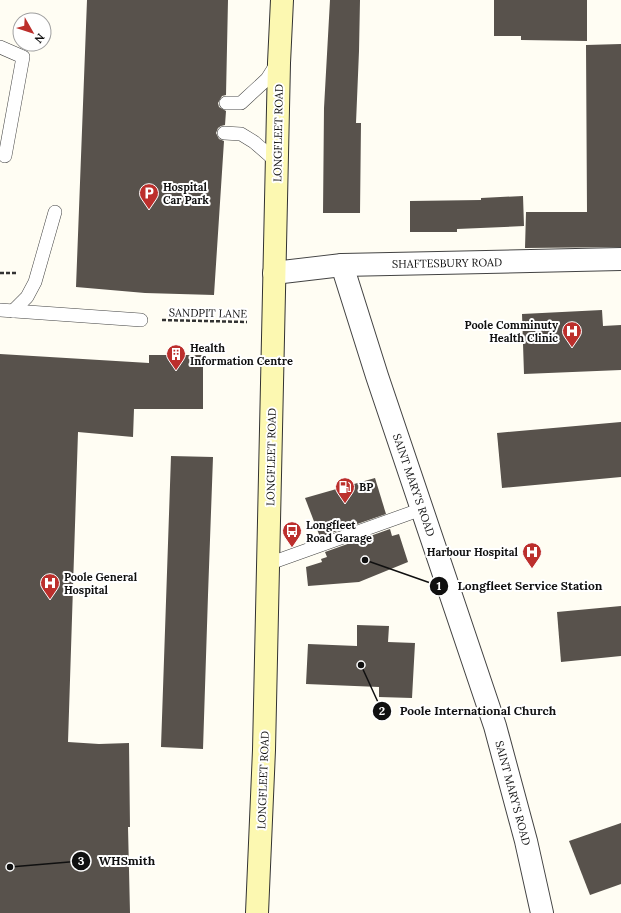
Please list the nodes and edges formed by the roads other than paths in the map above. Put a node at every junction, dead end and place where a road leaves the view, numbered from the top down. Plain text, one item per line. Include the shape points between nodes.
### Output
1 (282, 0) edge
2 (0, 47) edge
3 (279, 63) junction
4 (226, 103) dead end
5 (224, 133) dead end
6 (5, 156) dead end
7 (277, 162) junction
8 (55, 212) dead end
9 (621, 259) edge
10 (342, 265) junction
11 (274, 273) junction
12 (7, 310) edge
13 (141, 320) road end
14 (422, 509) junction
15 (268, 564) junction
16 (257, 913) edge
17 (542, 913) edge

1 - 3 main road, LONGFLEET ROAD
2 - 6 lane via 23,58
3 - 4 lane via 267,79 241,103
3 - 7 main road, LONGFLEET ROAD
5 - 7 lane via 241,134
7 - 11 main road, LONGFLEET ROAD
8 - 12 lane via 35,282 27,297
9 - 10 street, SHAFTESBURY ROAD
10 - 11 street, SHAFTESBURY ROAD
10 - 14 street, SAINT MARY'S ROAD
11 - 15 main road, LONGFLEET ROAD
12 - 13 lane
14 - 15 lane
14 - 17 street, SAINT MARY'S ROAD via 495,726 526,841
15 - 16 main road, LONGFLEET ROAD

